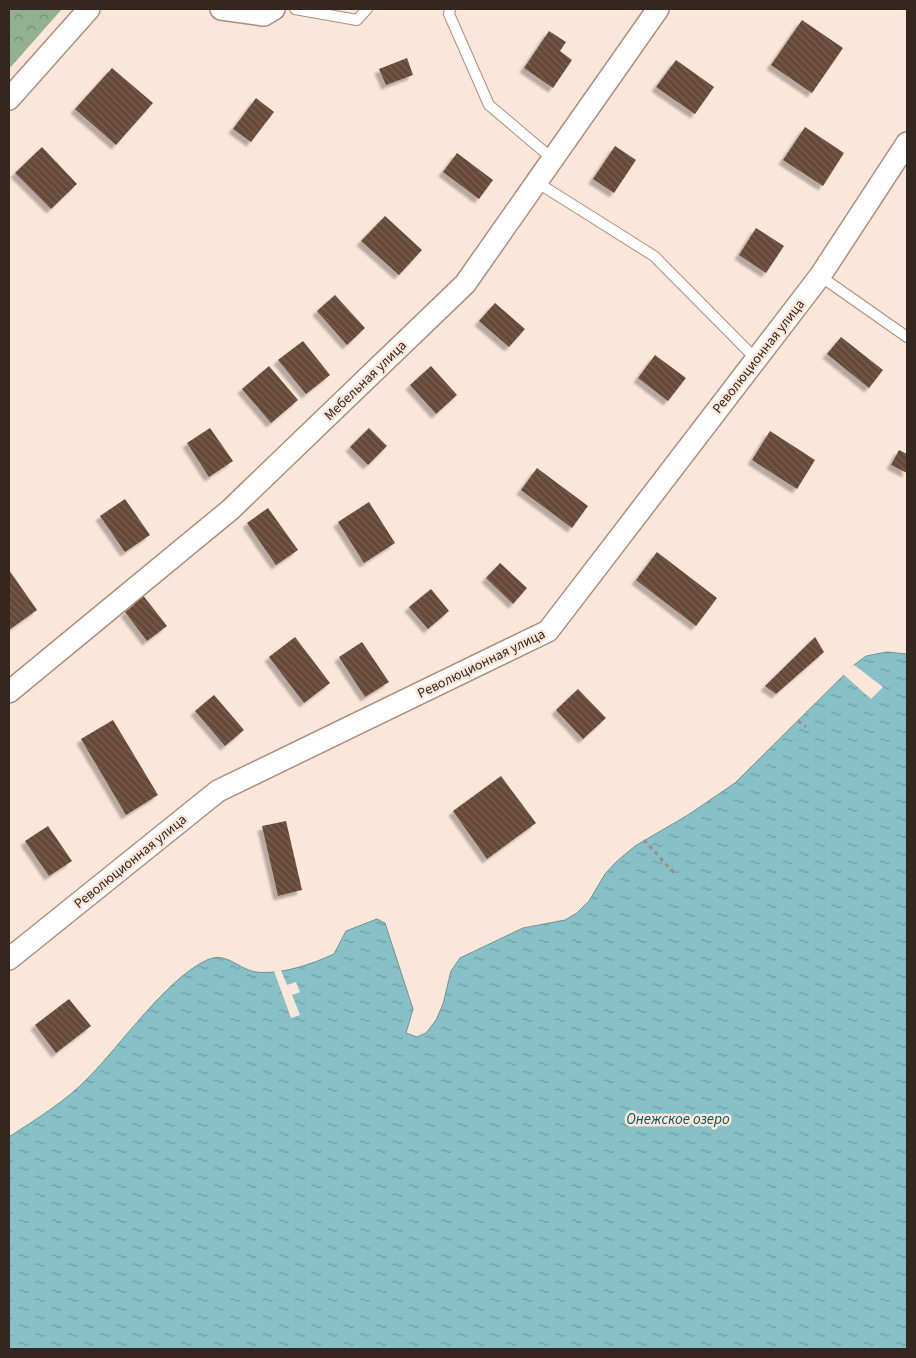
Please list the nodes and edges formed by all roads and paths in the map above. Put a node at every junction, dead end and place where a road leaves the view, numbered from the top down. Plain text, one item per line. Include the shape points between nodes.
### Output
1 (89, 9) edge
2 (221, 9) edge
3 (274, 9) edge
4 (294, 9) edge
5 (367, 9) edge
6 (450, 9) edge
7 (658, 9) edge
8 (9, 99) edge
9 (907, 142) edge
10 (554, 160) junction
11 (538, 182) junction
12 (820, 276) junction
13 (907, 337) edge
14 (756, 359) junction
15 (9, 692) edge
16 (798, 721) dead end
17 (806, 727) dead end
18 (644, 840) dead end
19 (674, 873) dead end
20 (10, 955) edge

1 - 8 street
2 - 3 street via 264,15
4 - 5 lane via 357,20
6 - 10 lane via 449,14 489,105
7 - 10 street, Мебельная улица
9 - 12 street, Революционная улица
10 - 11 street, Мебельная улица
11 - 14 lane via 654,256
11 - 15 street, Мебельная улица via 466,284 230,510
12 - 13 lane
12 - 14 street, Революционная улица
14 - 20 street, Революционная улица via 548,631 218,791
16 - 17 path
18 - 19 path

